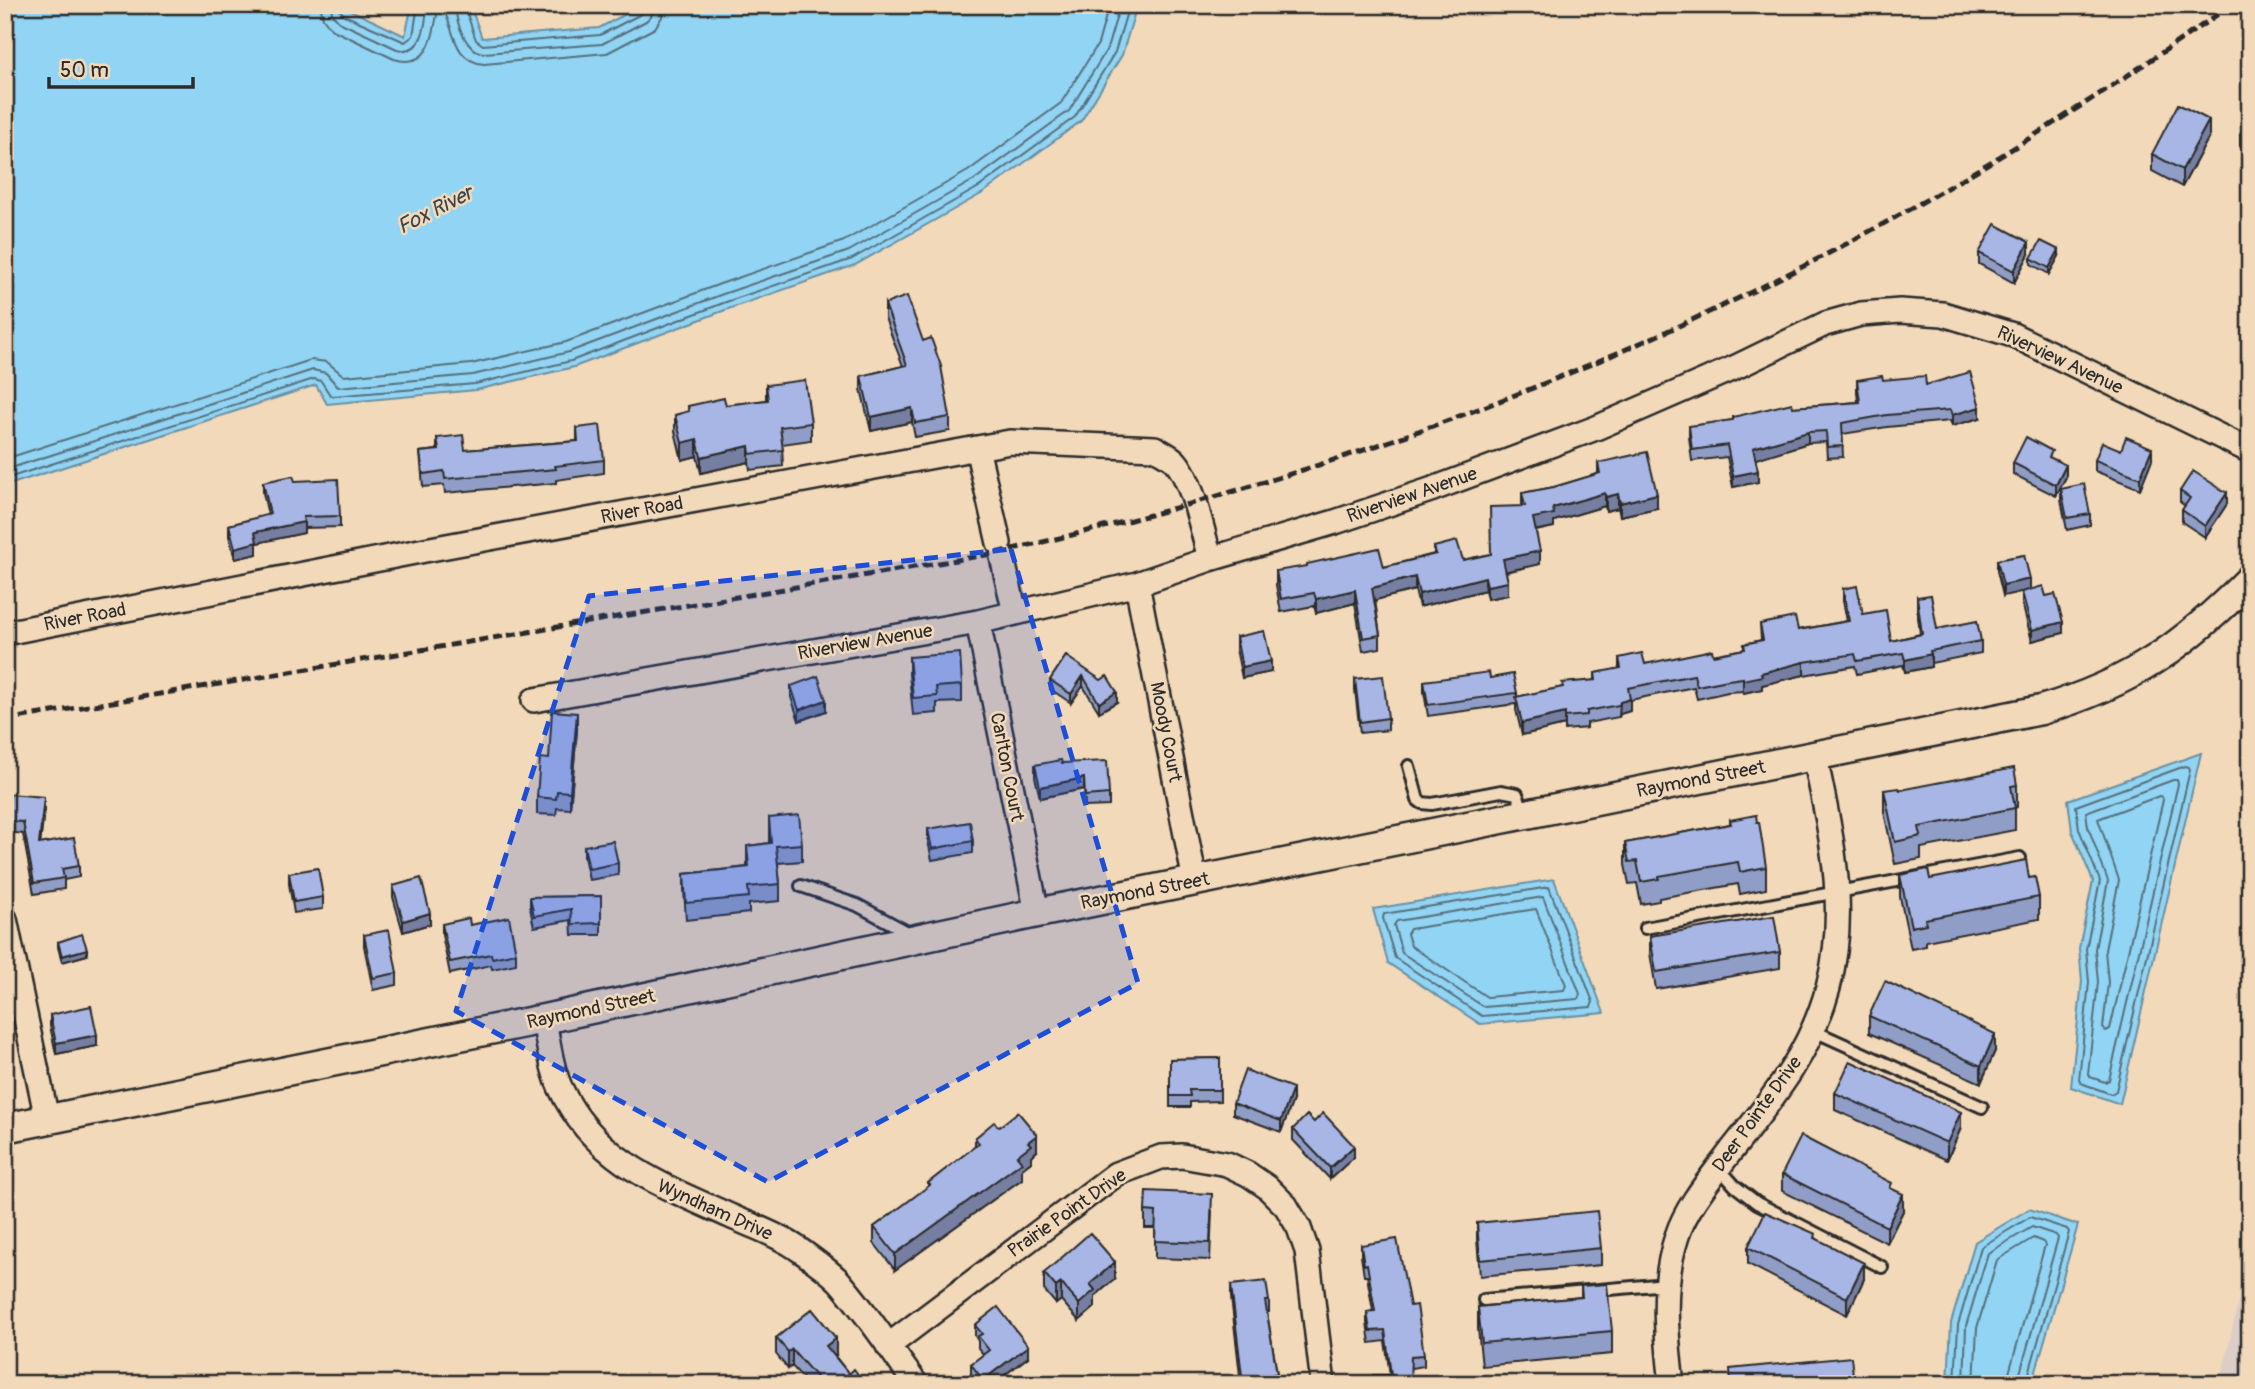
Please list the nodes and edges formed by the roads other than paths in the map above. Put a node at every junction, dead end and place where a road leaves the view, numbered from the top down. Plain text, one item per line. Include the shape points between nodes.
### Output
1 (977, 448) junction
2 (2250, 452) edge
3 (1210, 559) junction
4 (2250, 579) edge
5 (1137, 584) junction
6 (1015, 614) junction
7 (978, 622) junction
8 (5, 633) edge
9 (534, 701) dead end
10 (1815, 757) junction
11 (1409, 766) dead end
12 (1525, 815) junction
13 (2020, 858) edge
14 (1195, 881) junction
15 (801, 886) dead end
16 (1838, 892) junction
17 (1037, 913) junction
18 (5, 919) edge
19 (1645, 929) dead end
20 (919, 939) junction
21 (544, 1019) junction
22 (1812, 1030) junction
23 (1982, 1107) dead end
24 (47, 1119) junction
25 (5, 1128) edge
26 (1719, 1168) junction
27 (1882, 1267) dead end
28 (1667, 1284) junction
29 (1484, 1300) dead end
30 (888, 1346) junction
31 (916, 1384) edge
32 (1323, 1384) edge
33 (1672, 1384) edge

1 - 3 street, River Road via 1010,442 1155,448 1181,471 1195,502
1 - 6 street
1 - 8 street, River Road
2 - 3 street, Riverview Avenue via 2013,335 1943,314 1880,311 1825,324 1596,428 1433,489
3 - 5 street, Riverview Avenue
4 - 10 street, Raymond Street via 2159,659 2079,699
5 - 6 street, Riverview Avenue
5 - 14 street, Moody Court
6 - 7 street, Riverview Avenue
7 - 9 street, Riverview Avenue
7 - 17 street, Carlton Court
10 - 12 street, Raymond Street
10 - 16 street, Deer Pointe Drive
11 - 12 lane via 1422,803 1501,791 1517,794
12 - 14 street, Raymond Street
13 - 16 lane
14 - 17 street, Raymond Street
15 - 20 lane via 857,905
16 - 19 lane
16 - 22 street, Deer Pointe Drive via 1834,960
17 - 20 street, Raymond Street
18 - 24 street
20 - 21 street, Raymond Street
21 - 24 street, Raymond Street
21 - 30 street, Wyndham Drive via 560,1086 574,1111 610,1152 652,1181 794,1246 838,1280
22 - 23 lane
22 - 26 street, Deer Pointe Drive via 1785,1081
24 - 25 street, Raymond Street
26 - 27 lane via 1757,1203
26 - 28 street, Deer Pointe Drive via 1677,1234
28 - 29 lane
28 - 33 street, Deer Pointe Drive via 1665,1321
30 - 31 street, Wyndham Drive
30 - 32 street, Prairie Point Drive via 1116,1174 1161,1157 1182,1156 1227,1164 1248,1174 1286,1206 1307,1251

